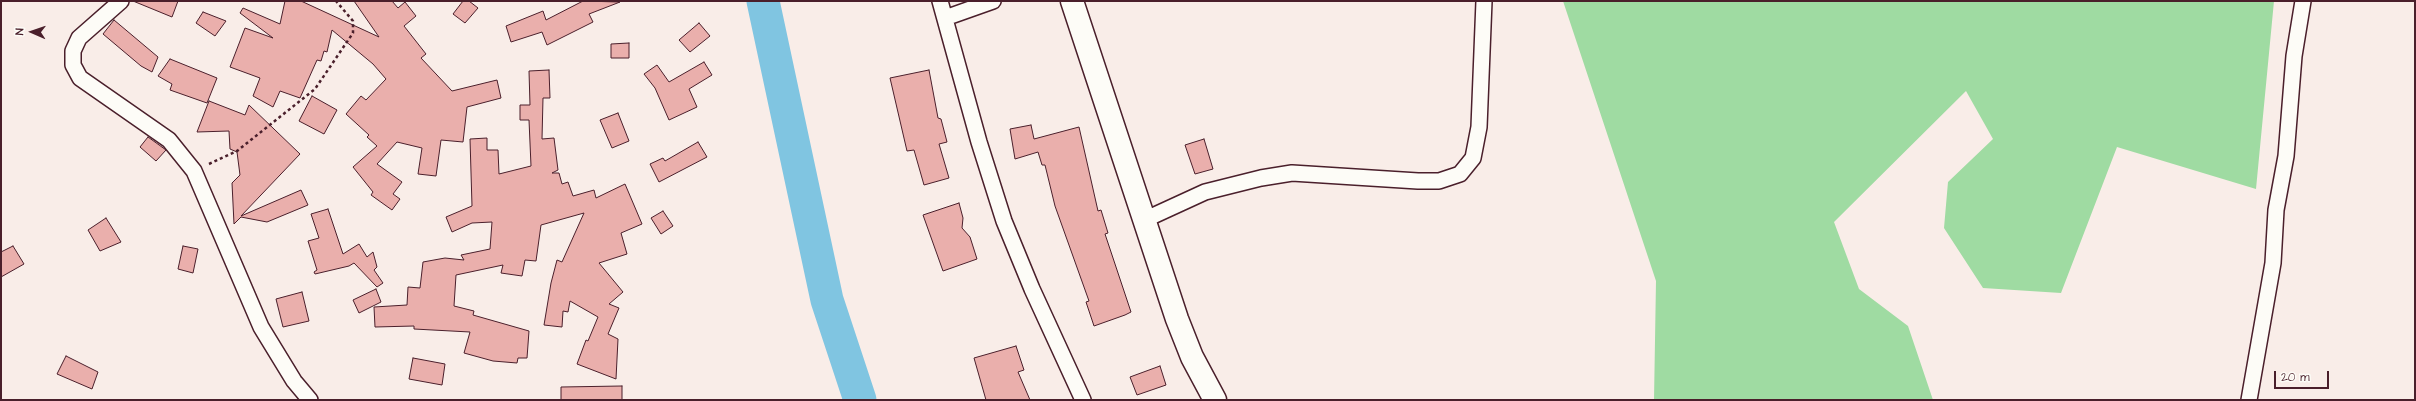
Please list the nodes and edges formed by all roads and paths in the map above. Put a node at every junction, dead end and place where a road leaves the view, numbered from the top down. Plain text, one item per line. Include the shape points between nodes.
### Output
1 (121, 1) edge
2 (336, 1) edge
3 (940, 1) edge
4 (993, 1) edge
5 (1072, 1) edge
6 (1484, 1) edge
7 (2303, 1) edge
8 (944, 18) junction
9 (194, 171) junction
10 (1144, 220) junction
11 (310, 400) edge
12 (1083, 400) edge
13 (1215, 400) edge
14 (2249, 400) edge

1 - 9 street via 79,38 73,51 73,65 80,78 169,140
2 - 9 path via 353,21 353,33 315,89 237,151
3 - 8 street
4 - 8 street
5 - 10 street
6 - 10 street via 1479,127 1473,158 1460,174 1439,181 1418,181 1292,173 1205,192
7 - 14 street via 2294,56 2286,156 2276,210 2273,263
8 - 12 street via 982,155 1004,221
9 - 11 street via 262,326 294,381
10 - 13 street via 1192,357

